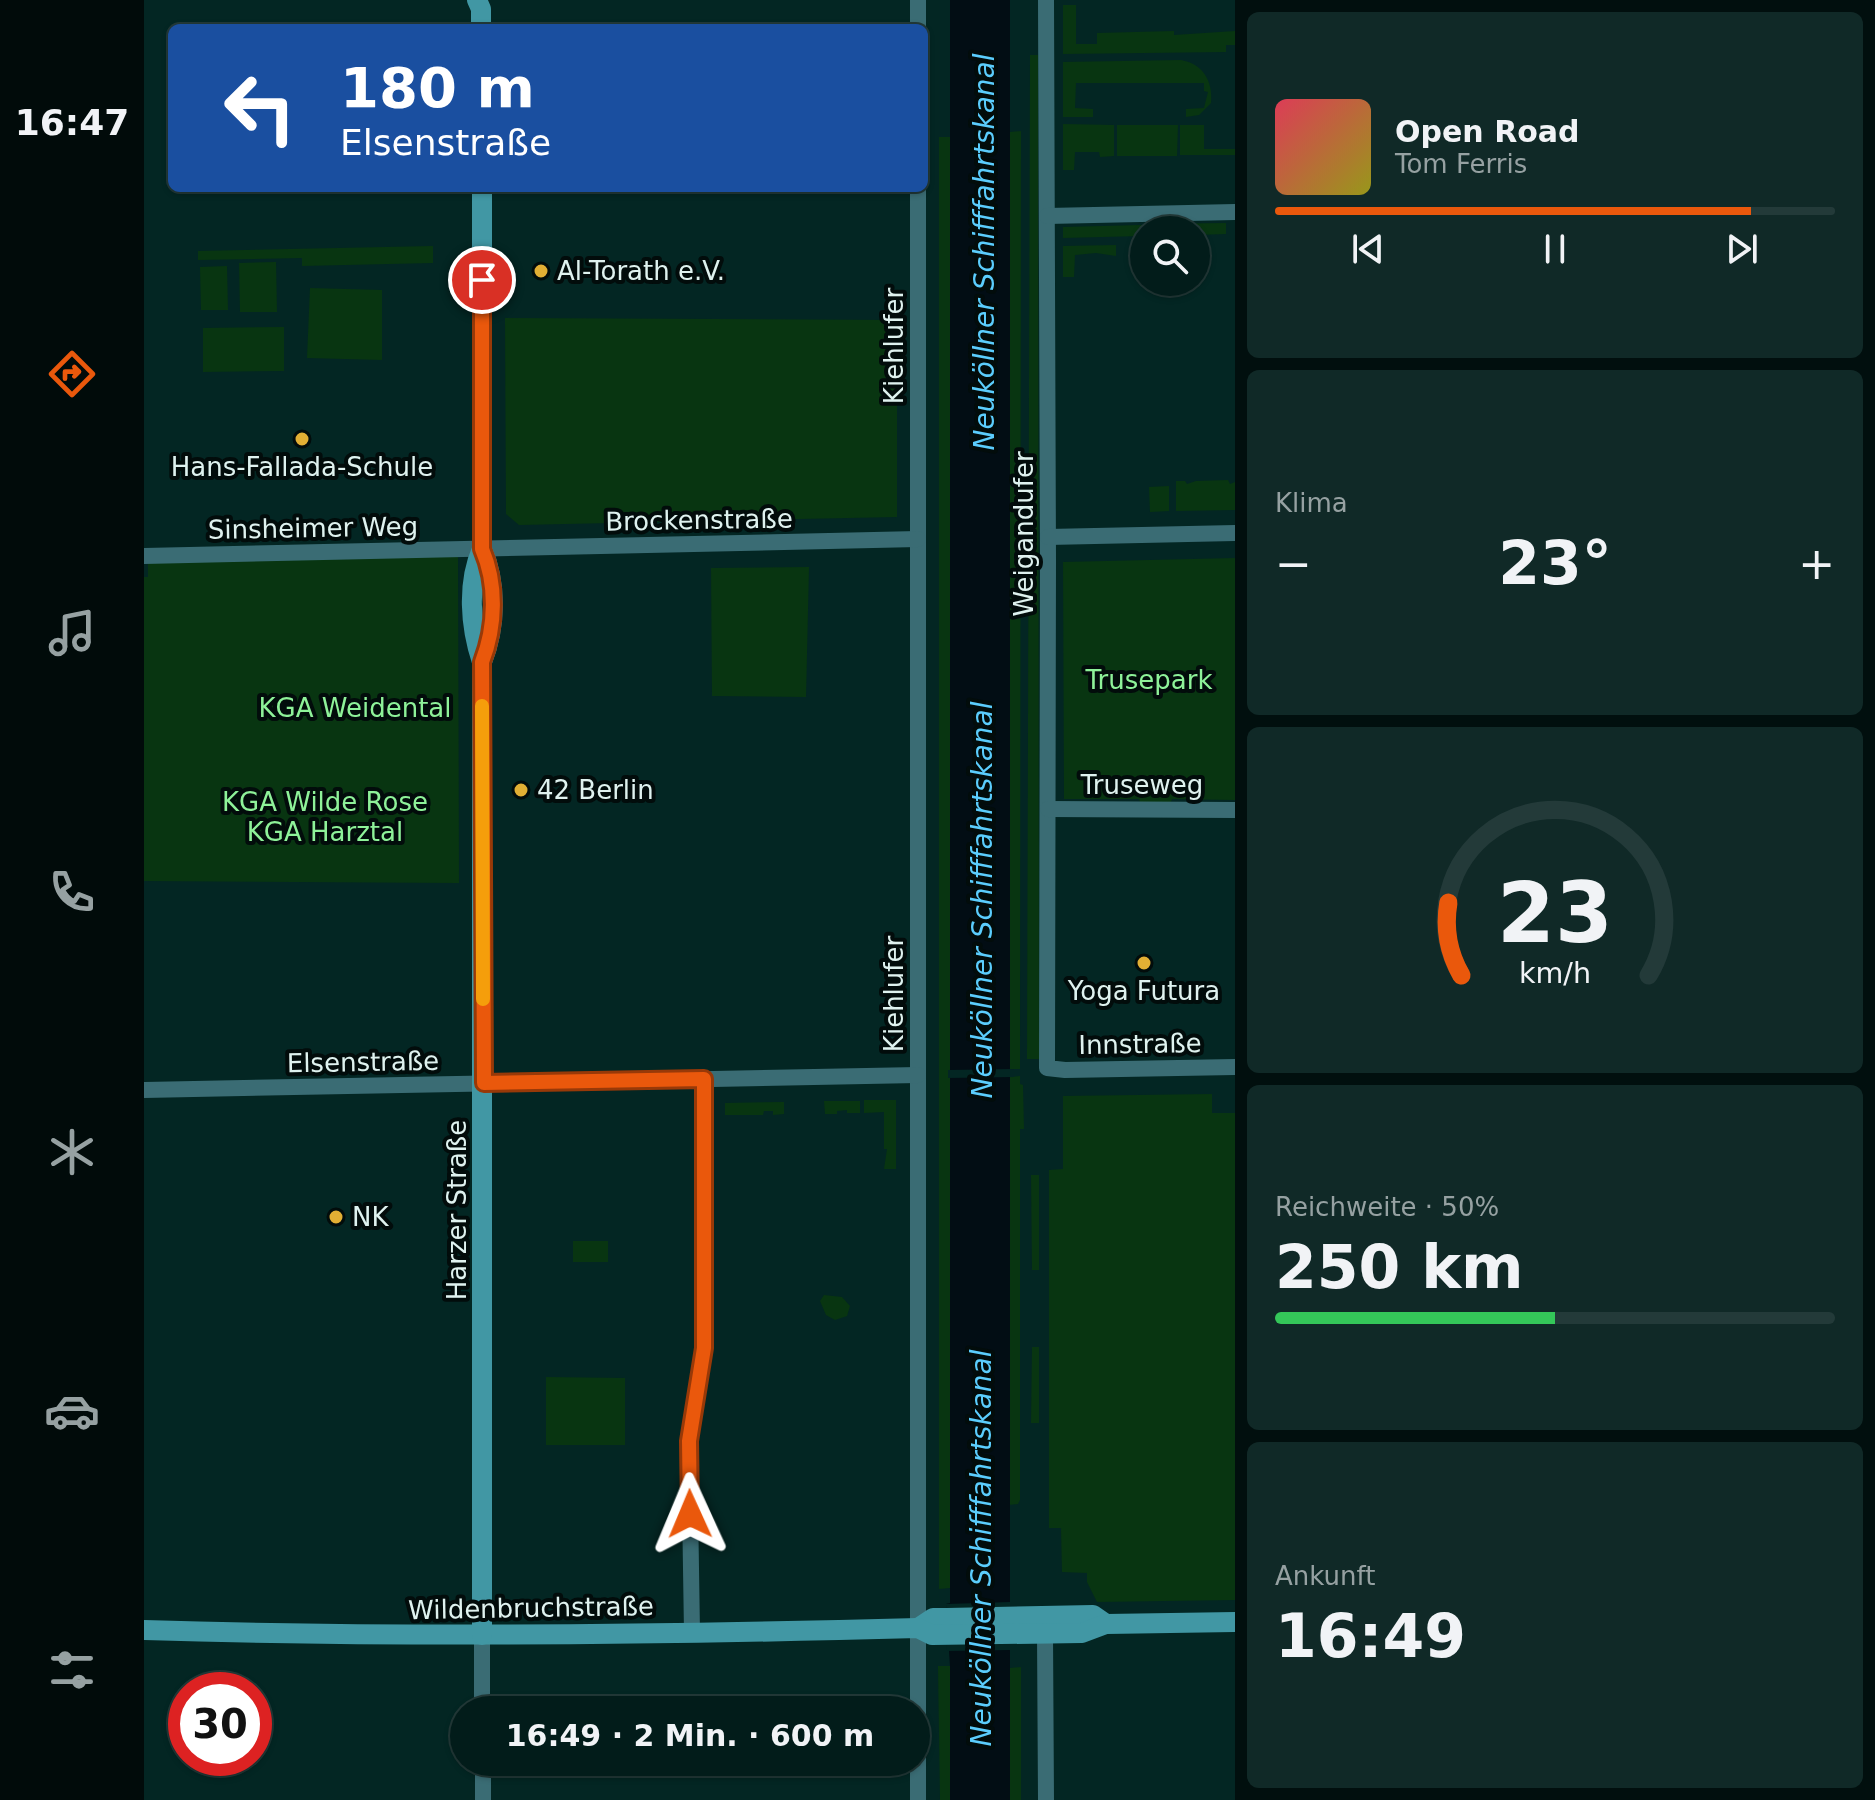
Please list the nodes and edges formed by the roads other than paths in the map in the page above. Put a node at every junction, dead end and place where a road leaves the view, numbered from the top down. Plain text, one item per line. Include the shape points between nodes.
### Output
1 (477, 0) edge
2 (918, 0) edge
3 (1046, 0) edge
4 (481, 24) edge
5 (918, 24) edge
6 (482, 192) edge
7 (918, 192) edge
8 (1235, 212) edge
9 (1047, 216) junction
10 (1235, 533) edge
11 (1048, 537) junction
12 (918, 539) junction
13 (482, 549) junction
14 (144, 556) edge
15 (1048, 809) junction
16 (1235, 810) edge
17 (1235, 1067) edge
18 (1047, 1068) joint
19 (918, 1075) junction
20 (704, 1079) junction
21 (484, 1083) junction
22 (144, 1090) edge
23 (1235, 1622) edge
24 (1106, 1624) junction
25 (1010, 1625) junction
26 (918, 1628) junction
27 (144, 1630) edge
28 (692, 1632) junction
29 (1045, 1634) junction
30 (482, 1635) junction
31 (482, 1696) edge
32 (483, 1776) edge
33 (483, 1800) edge
34 (918, 1800) edge
35 (1046, 1800) edge

1 - 4 street
2 - 5 street
3 - 9 street, Weigandufer
6 - 13 street, Harzer Straße
7 - 12 street, Kiehlufer
8 - 9 street
9 - 11 street, Weigandufer
10 - 11 street
11 - 15 street, Weigandufer
12 - 13 street, Brockenstraße
12 - 19 street, Kiehlufer
13 - 14 street, Sinsheimer Weg
13 - 21 street, Harzer Straße via 473,570 473,637 482,662
15 - 16 street, Truseweg
15 - 18 street, Weigandufer
17 - 18 street, Innstraße
19 - 20 street, Elsenstraße
19 - 26 street, Kiehlufer
20 - 21 street, Elsenstraße
20 - 28 street via 704,1348 689,1441
21 - 22 street, Elsenstraße
21 - 30 street, Harzer Straße
23 - 24 street, Wildenbruchstraße
24 - 25 street, Wildenbruchstraße via 1093,1615
24 - 29 street, Wildenbruchstraße via 1082,1633
25 - 26 street, Wildenbruchstraße via 947,1626 933,1618
25 - 29 street, Wildenbruchstraße
26 - 28 street, Wildenbruchstraße
26 - 34 street, Kiehlufer
27 - 30 street, Wildenbruchstraße
28 - 30 street, Wildenbruchstraße
29 - 35 street
30 - 31 street, Harzer Straße
32 - 33 street

